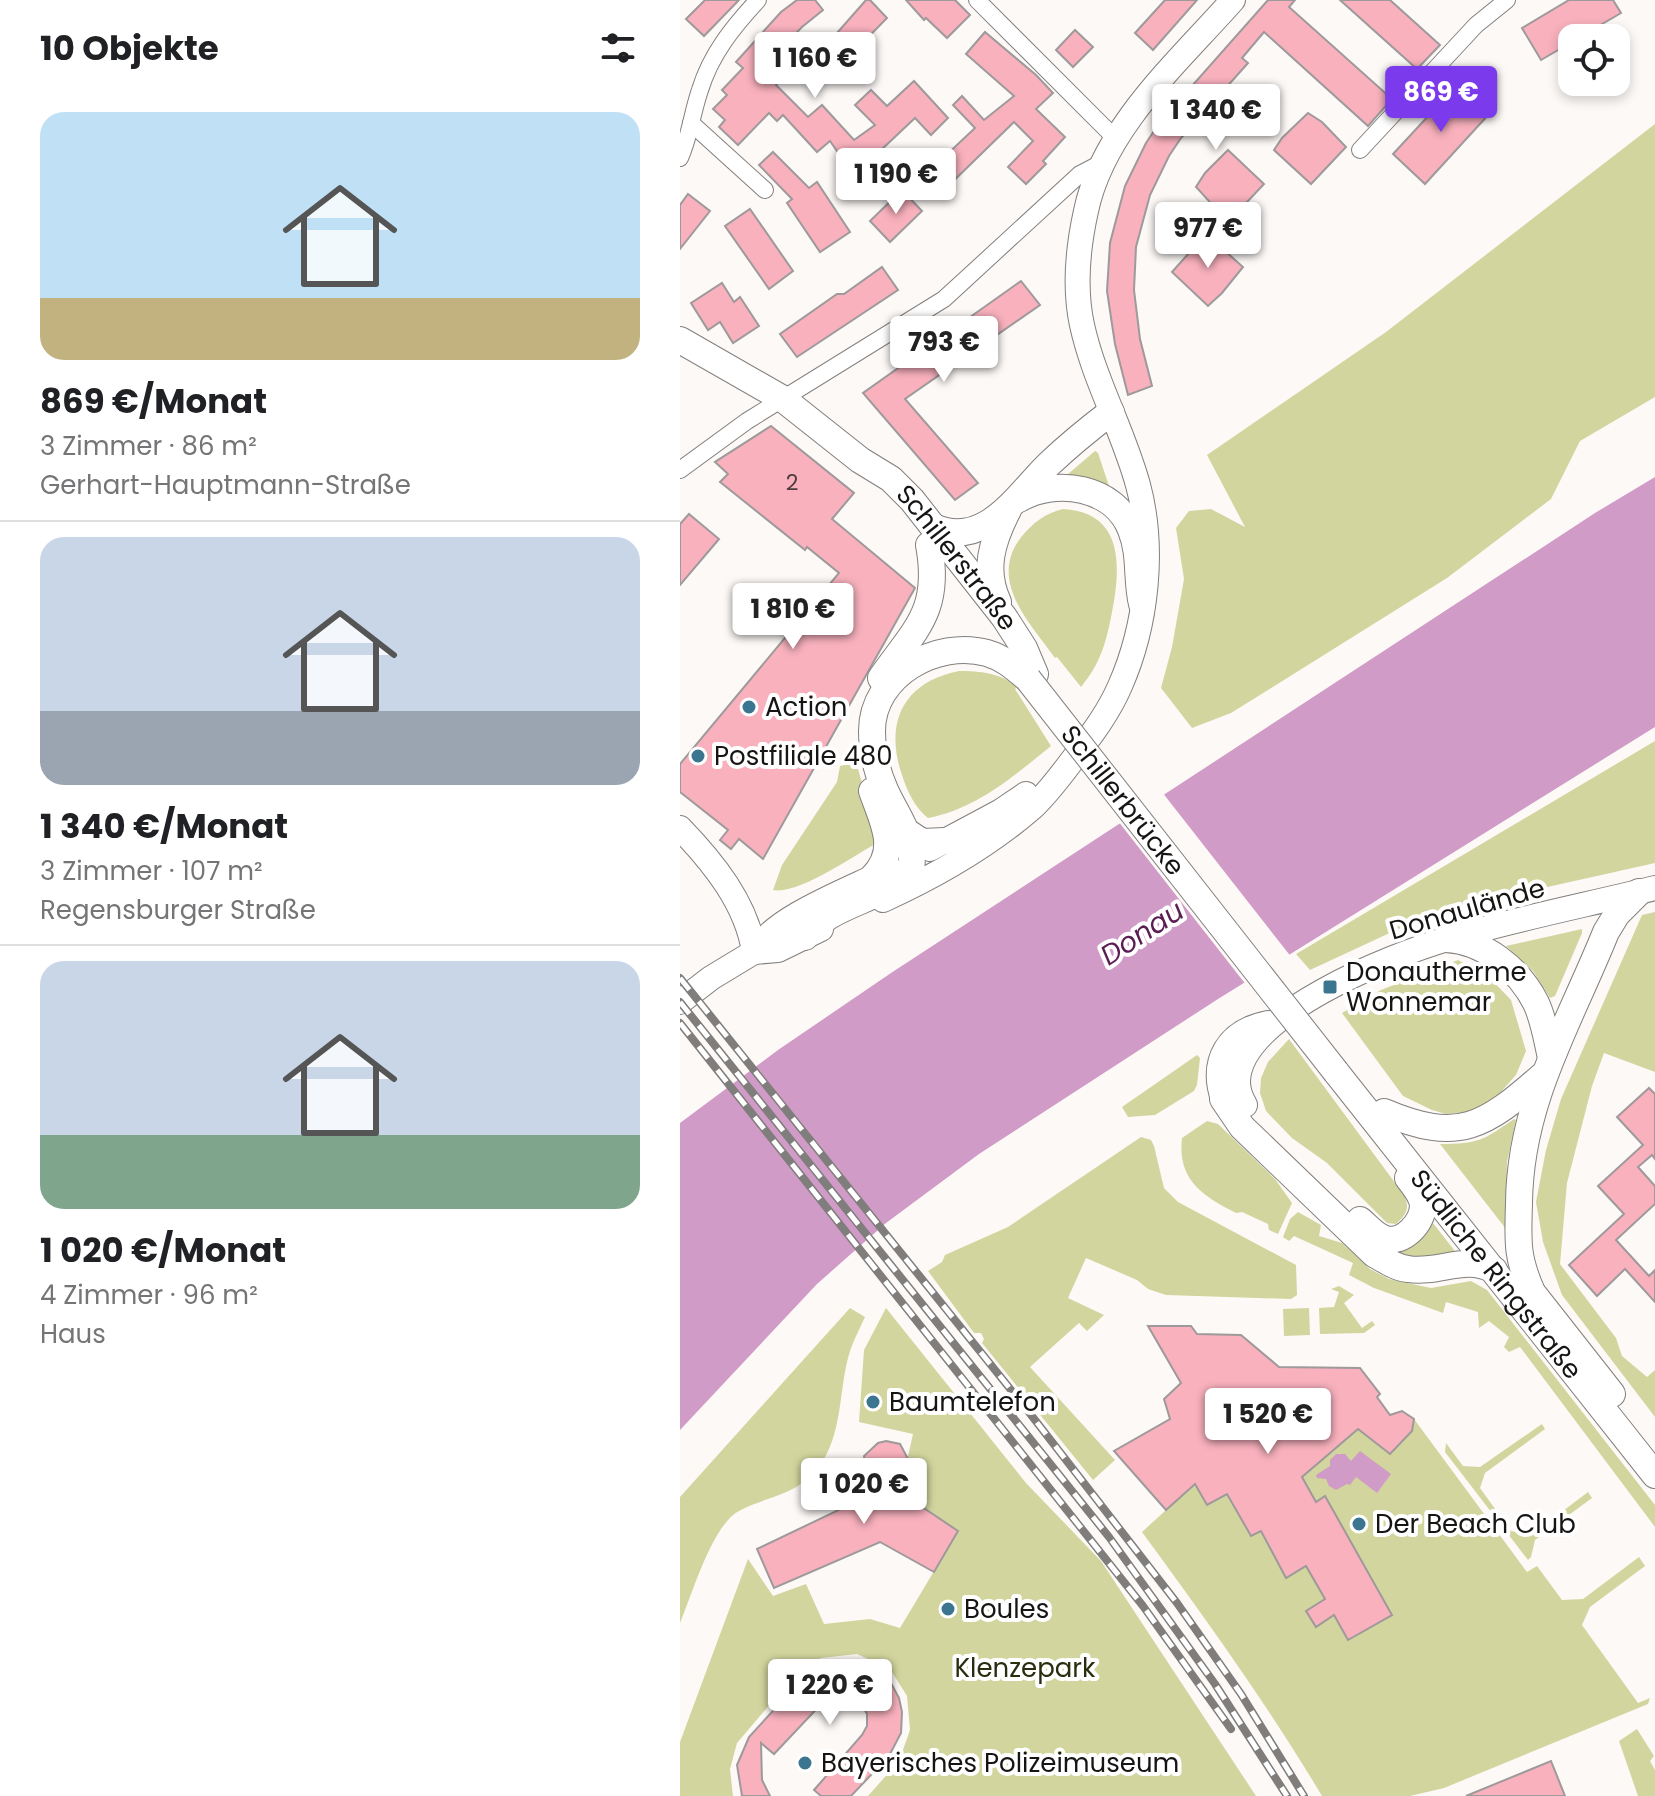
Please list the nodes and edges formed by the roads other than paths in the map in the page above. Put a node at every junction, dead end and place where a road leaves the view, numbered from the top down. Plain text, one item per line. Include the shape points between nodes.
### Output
1 (758, 0) edge
2 (977, 0) edge
3 (1233, 0) edge
4 (1507, 0) edge
5 (691, 123) junction
6 (1116, 139) junction
7 (1360, 150) dead end
8 (680, 158) edge
9 (1103, 162) junction
10 (765, 190) dead end
11 (680, 340) edge
12 (783, 399) junction
13 (1111, 412) junction
14 (680, 470) edge
15 (1012, 505) junction
16 (931, 536) junction
17 (1142, 604) junction
18 (1004, 617) junction
19 (1031, 676) junction
20 (1070, 763) junction
21 (680, 828) edge
22 (907, 832) junction
23 (945, 841) junction
24 (913, 858) junction
25 (872, 878) junction
26 (1647, 890) edge
27 (805, 937) junction
28 (1446, 939) junction
29 (754, 952) junction
30 (680, 1002) edge
31 (1547, 1067) junction
32 (1339, 1069) joint
33 (1234, 1102) junction
34 (1383, 1121) junction
35 (1494, 1270) junction
36 (1532, 1292) junction
37 (1655, 1448) edge
38 (1655, 1475) edge

1 - 5 street via 714,56
2 - 6 street
3 - 6 street
4 - 7 street via 1476,25
5 - 8 street
5 - 10 street
6 - 9 street
9 - 12 street via 1080,174 944,299
9 - 13 street via 1087,208 1079,290 1082,323
11 - 12 main road, Schillerstraße
12 - 14 street
12 - 16 main road, Schillerstraße via 860,460 883,493
13 - 15 main road via 1062,451
13 - 17 street via 1138,484 1146,525
15 - 16 main road via 978,529
15 - 17 main road via 1058,487 1111,502 1136,544
15 - 18 main road via 998,529 989,563
16 - 18 main road, Schillerstraße
16 - 19 main road, Schillerstraße
16 - 25 main road via 931,602 878,682 863,717 861,748 888,851 884,866
17 - 20 street via 1120,686
18 - 19 main road, Schillerstraße via 1024,648
19 - 22 main road via 999,658 958,650 930,656 892,680 873,722 876,761
19 - 32 main road, Schillerbrücke, bridge
20 - 23 street via 1001,811
20 - 27 street via 1031,808 983,844 933,875
21 - 29 street via 743,912
22 - 23 main road via 922,842
22 - 24 main road
23 - 24 street
24 - 25 street
24 - 27 main road via 906,875 822,920
25 - 29 street via 781,923
26 - 28 street, Donaulände
26 - 31 main road via 1617,914 1606,932
27 - 29 street via 778,950
28 - 31 main road via 1480,947 1516,974 1543,1020
28 - 33 street, Donaulände via 1349,977 1275,1022 1241,1068
29 - 30 street
31 - 34 main road via 1498,1112 1462,1128
31 - 36 main road via 1519,1174 1519,1257
32 - 34 main road, Südliche Ringstraße
33 - 34 main road via 1376,1235 1395,1239 1413,1229 1423,1207 1385,1145
33 - 35 main road via 1242,1127 1374,1254 1408,1269 1470,1262
34 - 35 main road, Südliche Ringstraße
34 - 36 main road, Südliche Ringstraße via 1434,1166
35 - 38 main road, Südliche Ringstraße
36 - 37 main road, Südliche Ringstraße

